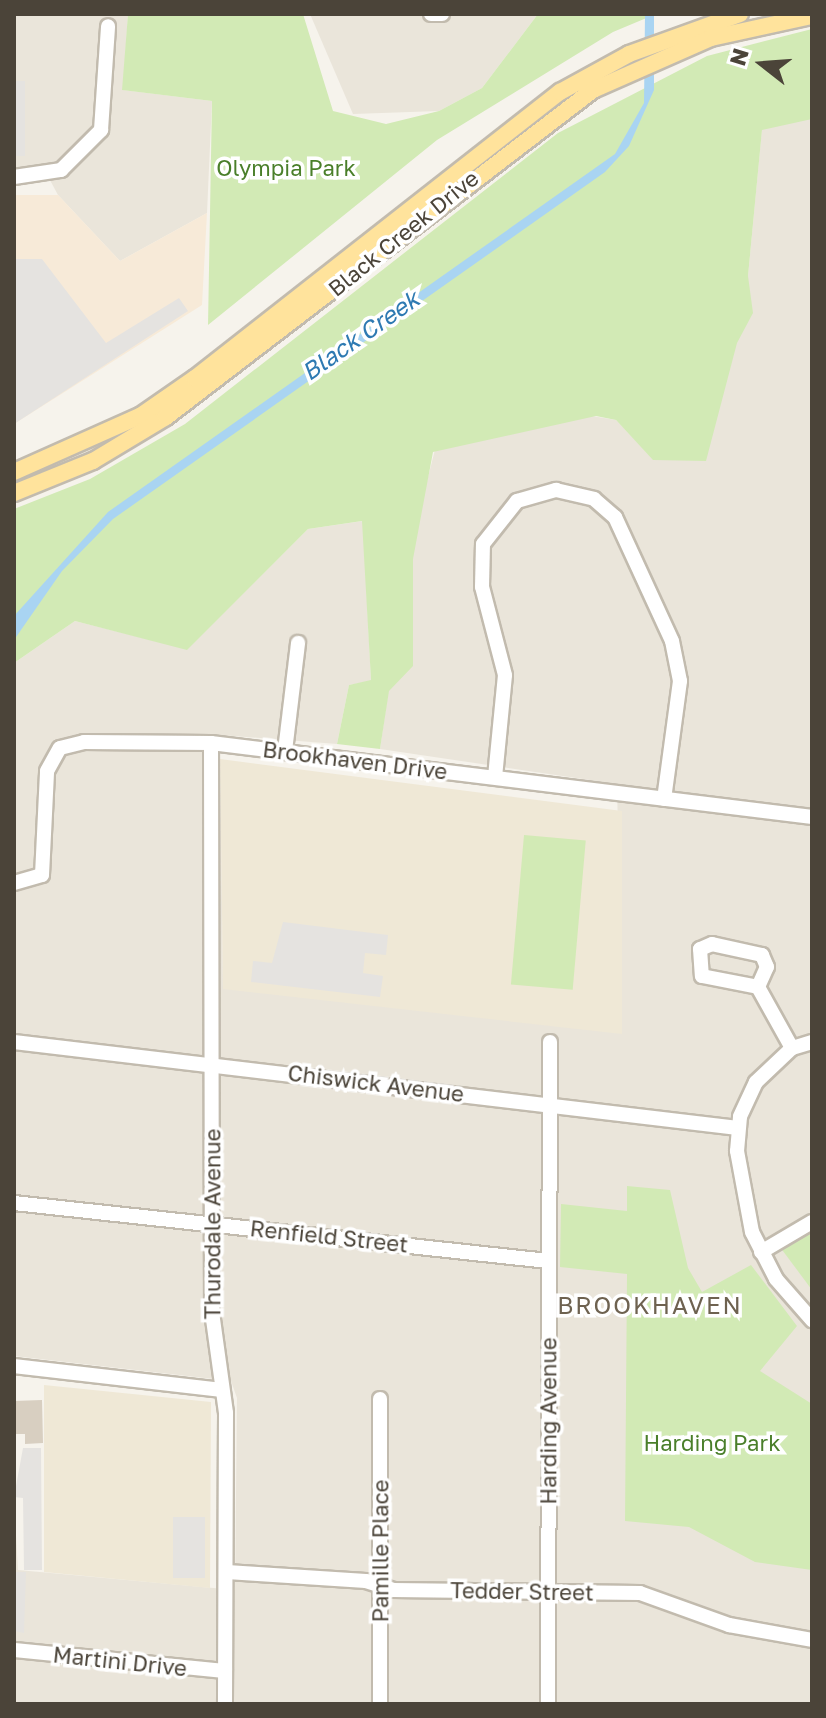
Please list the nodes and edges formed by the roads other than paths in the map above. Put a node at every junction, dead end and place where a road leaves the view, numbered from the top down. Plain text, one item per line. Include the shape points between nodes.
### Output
1 (431, 14) edge
2 (442, 14) edge
3 (740, 14) edge
4 (812, 16) edge
5 (108, 26) dead end
6 (669, 45) junction
7 (630, 62) junction
8 (14, 177) edge
9 (14, 472) edge
10 (14, 493) edge
11 (298, 643) dead end
12 (211, 743) junction
13 (285, 751) junction
14 (495, 777) junction
15 (664, 799) junction
16 (812, 817) edge
17 (14, 883) edge
18 (758, 987) junction
19 (14, 1042) edge
20 (550, 1042) dead end
21 (812, 1042) edge
22 (792, 1048) junction
23 (211, 1065) junction
24 (546, 1103) junction
25 (738, 1128) junction
26 (14, 1203) edge
27 (812, 1222) edge
28 (213, 1223) junction
29 (761, 1252) junction
30 (548, 1261) junction
31 (812, 1320) edge
32 (14, 1366) edge
33 (222, 1390) junction
34 (380, 1399) dead end
35 (227, 1572) junction
36 (380, 1585) junction
37 (548, 1593) junction
38 (812, 1640) edge
39 (14, 1650) edge
40 (225, 1671) junction
41 (225, 1704) edge
42 (380, 1704) edge
43 (548, 1704) edge

1 - 2 street
3 - 6 main road, Black Creek Drive
4 - 6 main road, Black Creek Drive
5 - 8 street via 101,130 61,170
6 - 7 main road, Black Creek Drive
7 - 9 main road, Black Creek Drive via 528,115 195,378 98,437
7 - 10 main road, Black Creek Drive via 509,148 166,417 93,461
11 - 13 street
12 - 13 street, Brookhaven Drive
12 - 17 street, Brookhaven Drive via 60,748 47,771 47,865 34,882
12 - 23 street, Thurodale Avenue
13 - 14 street, Brookhaven Drive
14 - 15 street, Brookhaven Drive
14 - 15 street via 505,675 482,587 483,544 517,501 556,490 594,499 615,517 672,641 680,681
15 - 16 street, Brookhaven Drive
18 - 18 street via 767,967 762,955 712,944 700,949 702,976
18 - 22 street
19 - 23 street, Chiswick Avenue
20 - 24 street, Harding Avenue
21 - 22 street
22 - 25 street via 756,1082
23 - 24 street, Chiswick Avenue
23 - 28 street, Thurodale Avenue
24 - 25 street, Chiswick Avenue
24 - 30 street, Harding Avenue
25 - 29 street via 743,1194
26 - 28 street, Renfield Street
27 - 29 street
28 - 30 street, Renfield Street
28 - 33 street, Thurodale Avenue via 213,1342
29 - 31 street
30 - 37 street, Harding Avenue
32 - 33 street
33 - 35 street, Thurodale Avenue
34 - 36 street, Pamille Place
35 - 36 street, Tedder Street
35 - 40 street, Thurodale Avenue
36 - 37 street, Tedder Street
36 - 42 street, Pamille Place
37 - 38 street, Tedder Street via 640,1593 729,1625
37 - 43 street, Harding Avenue
39 - 40 street, Martini Drive
40 - 41 street, Thurodale Avenue

